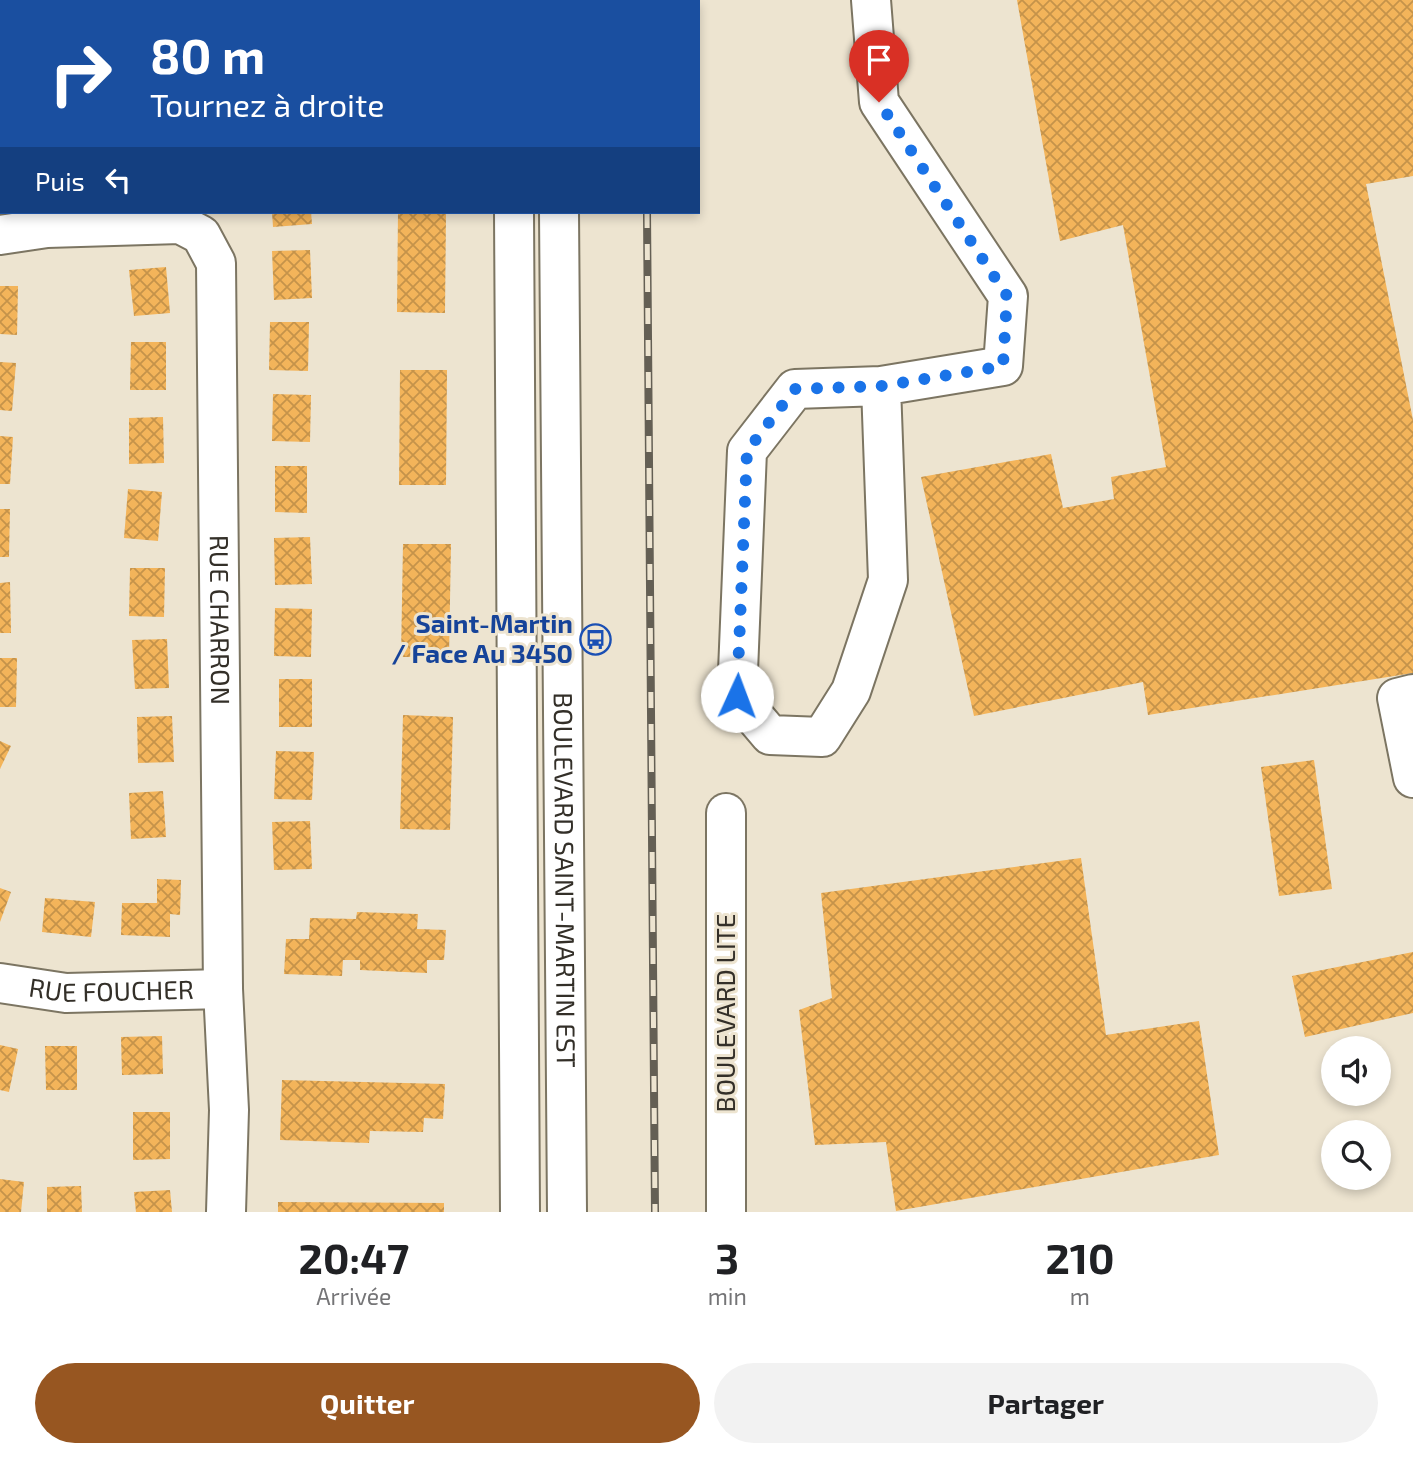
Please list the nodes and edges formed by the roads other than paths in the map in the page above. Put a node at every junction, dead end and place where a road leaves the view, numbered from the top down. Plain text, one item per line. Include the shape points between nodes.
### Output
1 (871, 0) edge
2 (514, 214) edge
3 (559, 214) edge
4 (0, 235) edge
5 (881, 386) junction
6 (1413, 694) edge
7 (1413, 778) edge
8 (726, 813) dead end
9 (0, 983) edge
10 (223, 989) junction
11 (226, 1212) edge
12 (520, 1212) edge
13 (566, 1212) edge
14 (726, 1212) edge

1 - 5 main road via 879,102 1007,296 1003,366
2 - 12 main road, BOULEVARD SAINT-MARTIN EST
3 - 13 main road, BOULEVARD SAINT-MARTIN EST
4 - 10 main road, RUE CHARRON via 47,228 180,224 201,235 216,263
5 - 5 main road via 795,389 747,451 737,696 770,735 822,737 851,691 888,580
6 - 7 main road via 1397,698
8 - 14 main road, BOULEVARD LITE
9 - 10 main road, RUE FOUCHER via 66,993
10 - 11 main road, RUE CHARRON via 229,1110

